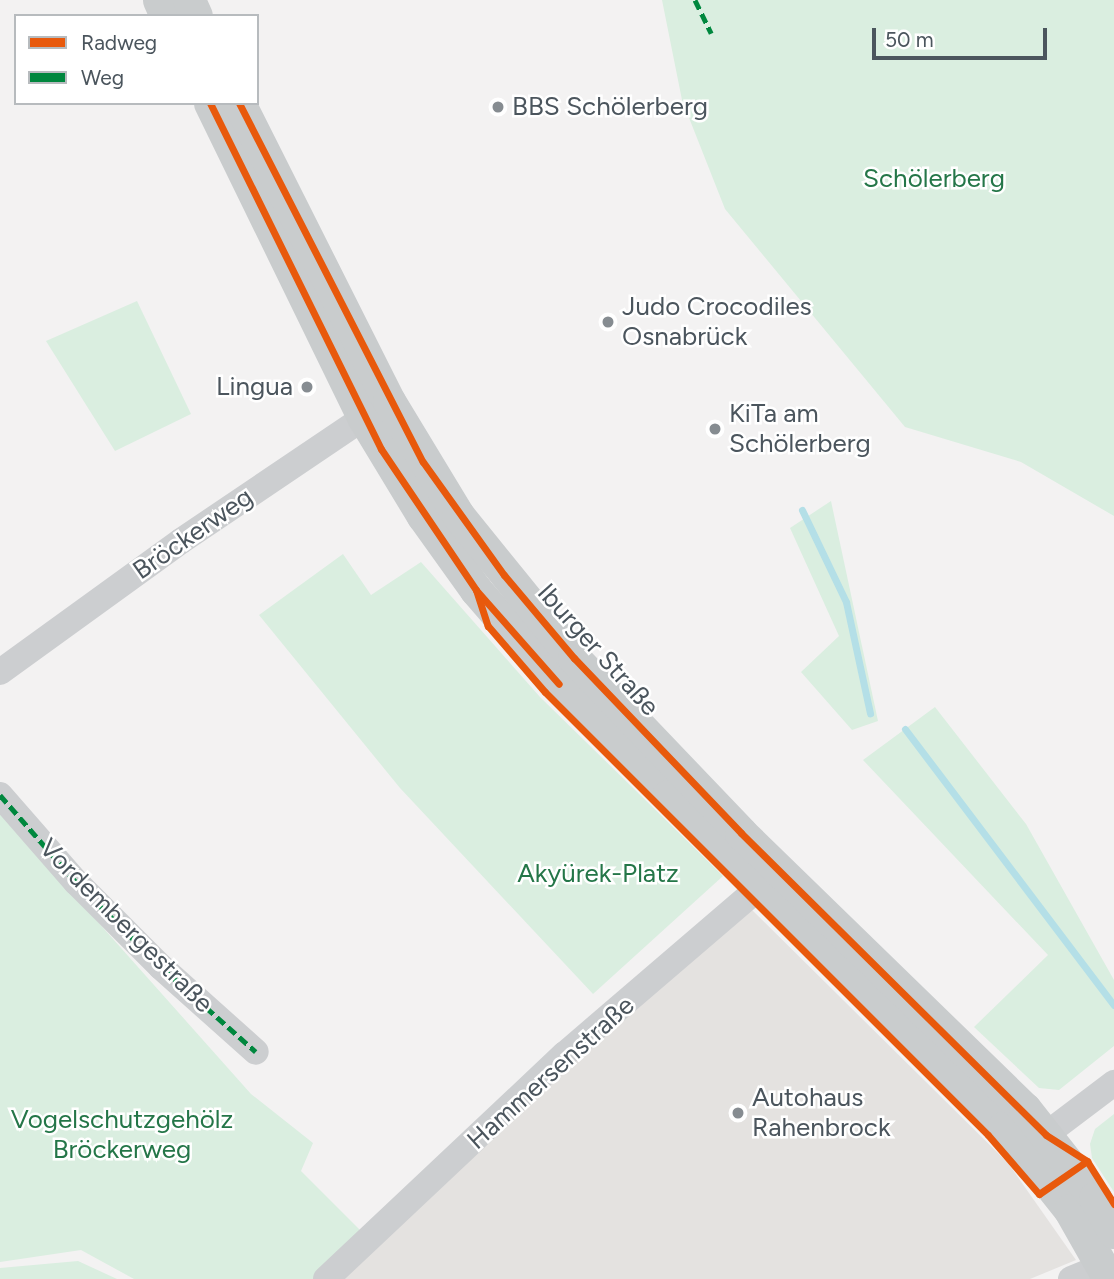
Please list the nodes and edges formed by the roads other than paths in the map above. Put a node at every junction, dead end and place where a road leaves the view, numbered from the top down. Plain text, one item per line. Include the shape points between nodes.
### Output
1 (211, 105) edge
2 (240, 105) edge
3 (376, 409) junction
4 (0, 672) edge
5 (0, 795) edge
6 (770, 878) junction
7 (256, 1052) dead end
8 (1114, 1083) edge
9 (1036, 1143) junction
10 (1114, 1232) edge
11 (1107, 1273) edge
12 (326, 1279) edge
13 (1070, 1279) edge

1 - 3 main road, Iburger Straße
2 - 3 main road, Iburger Straße
3 - 4 street, Bröckerweg
3 - 6 main road, Iburger Straße via 423,516 476,590 546,671
5 - 7 street, Vordembergestraße via 142,948
6 - 9 main road, Iburger Straße
6 - 12 street, Hammersenstraße via 565,1054
8 - 9 street
9 - 10 main road, Iburger Straße
9 - 11 main road, Iburger Straße
11 - 13 street, Iburger Straße

